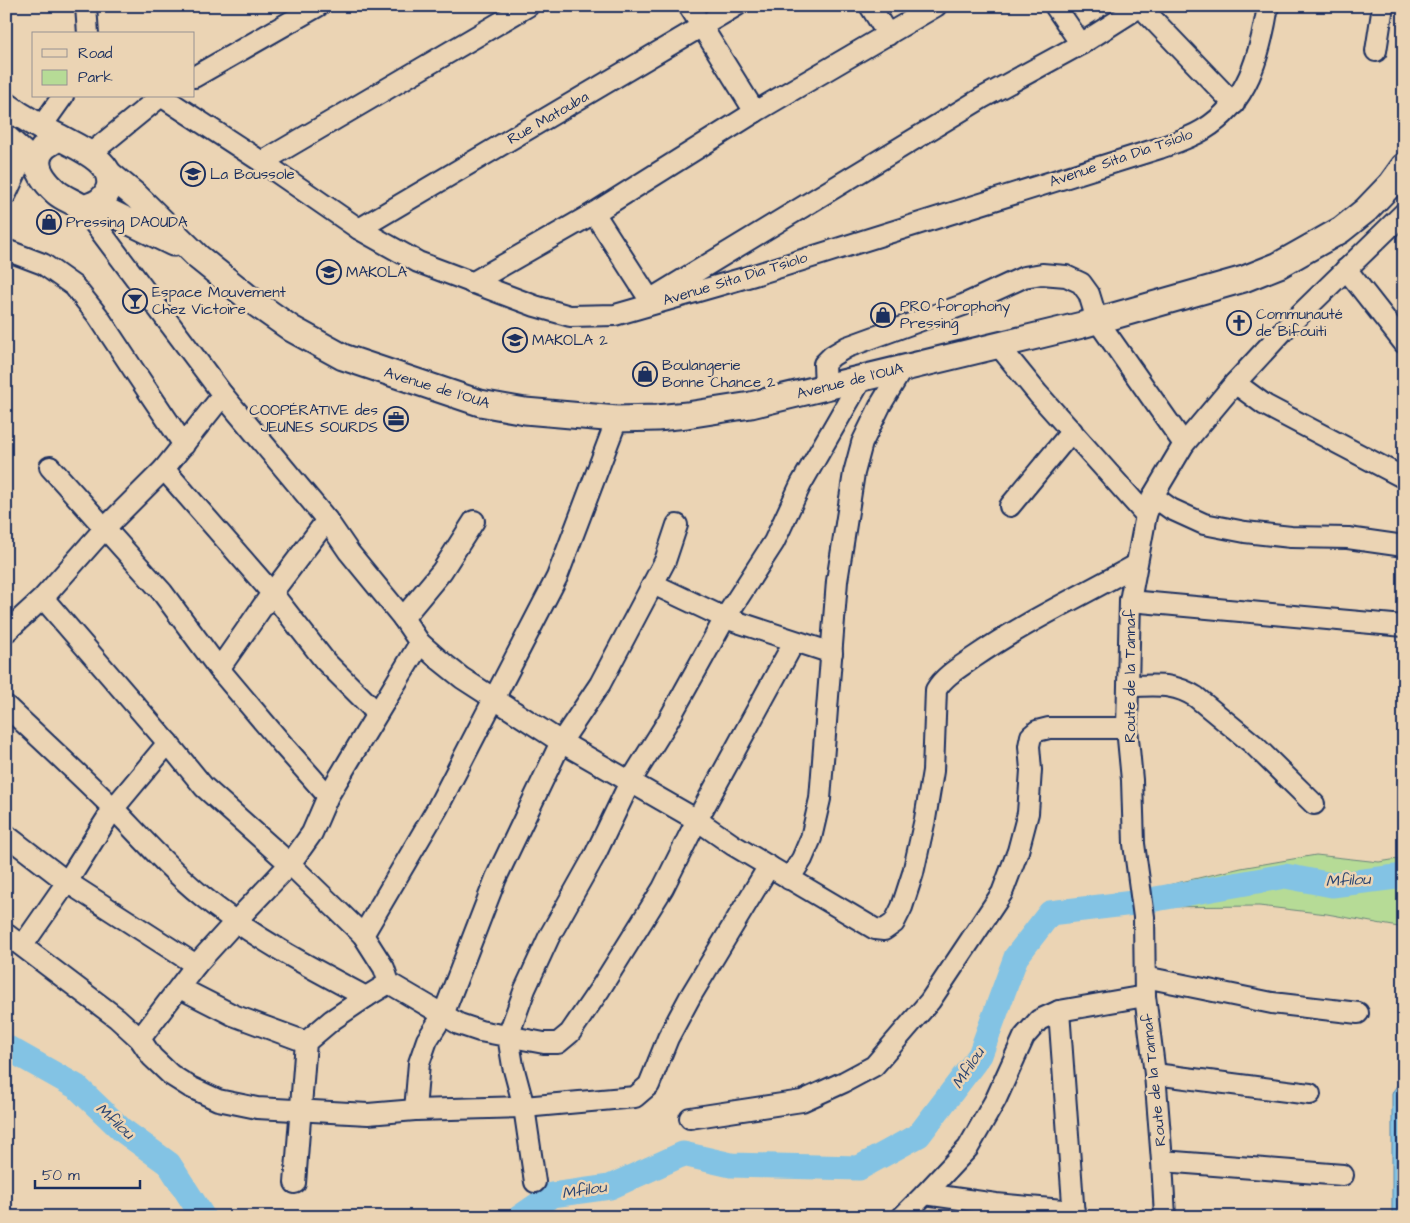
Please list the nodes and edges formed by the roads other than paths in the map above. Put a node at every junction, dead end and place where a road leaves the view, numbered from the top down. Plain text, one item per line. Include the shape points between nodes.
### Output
1 (86, 6) edge
2 (318, 6) edge
3 (528, 6) edge
4 (690, 6) edge
5 (736, 6) edge
6 (870, 6) edge
7 (936, 6) edge
8 (1055, 6) edge
9 (1140, 6) edge
10 (1268, 6) edge
11 (1383, 6) edge
12 (702, 27) junction
13 (88, 32) edge
14 (888, 35) junction
15 (1081, 44) junction
16 (1376, 51) dead end
17 (195, 76) edge
18 (62, 98) edge
19 (159, 98) edge
20 (164, 98) edge
21 (1234, 104) junction
22 (6, 105) edge
23 (755, 112) junction
24 (51, 133) junction
25 (6, 138) edge
26 (90, 154) junction
27 (31, 160) junction
28 (262, 162) junction
29 (1404, 166) edge
30 (109, 174) junction
31 (6, 194) edge
32 (89, 207) junction
33 (594, 213) junction
34 (1404, 213) edge
35 (359, 229) junction
36 (6, 250) edge
37 (198, 257) junction
38 (1346, 268) junction
39 (472, 283) junction
40 (650, 300) junction
41 (615, 315) junction
42 (1097, 320) junction
43 (1404, 343) edge
44 (999, 346) junction
45 (902, 369) junction
46 (862, 378) junction
47 (1235, 383) junction
48 (825, 387) junction
49 (223, 395) junction
50 (617, 419) junction
51 (1072, 431) junction
52 (184, 444) junction
53 (1184, 444) junction
54 (50, 467) dead end
55 (164, 469) junction
56 (1404, 478) edge
57 (1153, 496) junction
58 (1010, 506) dead end
59 (1146, 514) junction
60 (327, 520) junction
61 (474, 521) dead end
62 (677, 526) dead end
63 (104, 528) junction
64 (1404, 546) edge
65 (1136, 565) junction
66 (653, 584) junction
67 (272, 593) junction
68 (43, 598) junction
69 (1130, 601) junction
70 (403, 618) junction
71 (725, 618) junction
72 (1404, 626) edge
73 (6, 632) edge
74 (794, 642) junction
75 (420, 643) junction
76 (832, 654) junction
77 (219, 669) junction
78 (1128, 686) junction
79 (495, 699) junction
80 (6, 706) edge
81 (376, 712) junction
82 (1126, 728) junction
83 (561, 742) junction
84 (168, 743) junction
85 (630, 782) junction
86 (328, 796) junction
87 (1314, 804) dead end
88 (113, 809) junction
89 (698, 820) junction
90 (6, 835) edge
91 (290, 864) junction
92 (769, 866) junction
93 (789, 878) junction
94 (67, 882) junction
95 (236, 921) junction
96 (363, 935) junction
97 (14, 940) edge
98 (196, 965) junction
99 (389, 983) junction
100 (1145, 987) junction
101 (180, 988) junction
102 (366, 997) junction
103 (1059, 1010) junction
104 (1358, 1013) dead end
105 (443, 1015) junction
106 (508, 1036) junction
107 (140, 1039) junction
108 (306, 1042) junction
109 (1155, 1074) junction
110 (1310, 1094) dead end
111 (524, 1107) junction
112 (415, 1110) junction
113 (301, 1111) junction
114 (690, 1118) dead end
115 (1162, 1161) junction
116 (1343, 1175) dead end
117 (535, 1182) dead end
118 (296, 1183) dead end
119 (925, 1194) junction
120 (1074, 1214) edge
121 (902, 1217) edge
122 (1165, 1217) edge

1 - 13 street
2 - 17 street
3 - 28 street
4 - 12 street
5 - 12 street, Rue Matouba
6 - 14 street
7 - 14 street
8 - 15 street
9 - 15 street
9 - 21 street
10 - 21 street, Avenue Sita Dia Tsiolo via 1257,57
11 - 16 street
12 - 23 street
12 - 35 street, Rue Matouba
14 - 23 street
15 - 40 street via 982,98
18 - 24 street
19 - 26 street, Avenue Sita Dia Tsiolo
20 - 28 street, Avenue Sita Dia Tsiolo
21 - 41 street, Avenue Sita Dia Tsiolo via 1202,131 1160,148 751,276
22 - 24 main road
23 - 33 street
24 - 26 main road, Avenue de l'OUA
24 - 27 main road via 50,142 38,157
25 - 27 main road
26 - 30 main road, Avenue de l'OUA
27 - 31 street
27 - 32 main road, Avenue de l'OUA via 57,192
28 - 35 street, Avenue Sita Dia Tsiolo
29 - 42 main road, Avenue de l'OUA via 1366,210 1341,230 1279,265 1244,279
30 - 32 main road via 110,184 103,199
30 - 37 main road, Avenue de l'OUA
32 - 37 main road, Avenue de l'OUA
32 - 49 street
33 - 39 street
33 - 40 street
34 - 38 street, Route de la Tannaf
35 - 39 street, Avenue Sita Dia Tsiolo via 418,262
36 - 52 street via 43,264 74,286 98,316
37 - 50 main road, Avenue de l'OUA via 292,329 343,357 480,404
38 - 43 street
38 - 47 street, Route de la Tannaf
39 - 41 street, Avenue Sita Dia Tsiolo via 570,316
40 - 41 street
42 - 44 main road, Avenue de l'OUA
42 - 48 street via 1089,294 1081,283 1066,276 1042,274 1024,277 963,305 847,346 824,364
42 - 53 street
44 - 45 main road, Avenue de l'OUA
44 - 51 street
45 - 46 main road, Avenue de l'OUA
45 - 76 street via 862,443 854,473 837,581
46 - 48 main road, Avenue de l'OUA
46 - 71 street via 801,484 774,542
47 - 53 street, Route de la Tannaf
47 - 56 street via 1265,405
48 - 50 main road, Avenue de l'OUA via 721,411
49 - 52 street
49 - 60 street
50 - 79 street via 557,577
51 - 58 street
51 - 59 street
52 - 55 street
53 - 57 street, Route de la Tannaf
54 - 63 street
55 - 63 street
55 - 67 street
57 - 59 street, Route de la Tannaf
57 - 64 street via 1171,509 1204,524 1245,532 1348,538
59 - 65 street, Route de la Tannaf
60 - 67 street
60 - 70 street via 371,581
61 - 70 street via 442,571
62 - 66 street
63 - 68 street
63 - 77 street via 162,592
65 - 69 street, Route de la Tannaf
65 - 93 street via 992,645 940,684 936,690 935,736 925,819 913,873 894,923 884,930 875,929
66 - 71 street
66 - 83 street via 600,684
67 - 77 street
67 - 81 street via 325,661
68 - 73 street
68 - 84 street
69 - 72 street
69 - 78 street, Route de la Tannaf
70 - 75 street
71 - 74 street
71 - 85 street
74 - 76 street
74 - 89 street
75 - 79 street via 462,678
75 - 81 street
76 - 93 street via 820,799 811,838
77 - 86 street
78 - 82 street, Route de la Tannaf
78 - 87 street via 1172,685 1187,691 1252,744
79 - 83 street
79 - 96 street via 432,817
80 - 88 street
81 - 86 street
82 - 100 street, Route de la Tannaf via 1134,844 1144,917
82 - 114 street via 1049,728 1031,736 1028,813 1002,893 930,1001 874,1066 802,1101
83 - 85 street
83 - 105 street via 496,878
84 - 88 street
84 - 91 street via 204,787
85 - 89 street
85 - 106 street via 595,855 549,938
86 - 91 street via 312,833
88 - 94 street
88 - 95 street via 166,864
89 - 92 street
89 - 106 street via 663,888 570,1033 558,1043 544,1044
90 - 94 street
91 - 95 street
91 - 96 street
92 - 93 street
92 - 111 street via 690,997 668,1038 649,1085 635,1096
94 - 97 street
94 - 98 street
95 - 98 street
95 - 102 street via 276,948
96 - 99 street via 384,968
97 - 107 street
98 - 101 street
99 - 102 street
99 - 105 street
100 - 103 street
100 - 104 street
100 - 109 street, Route de la Tannaf
101 - 107 street
101 - 108 street via 233,1015
102 - 108 street
103 - 119 street via 1039,1020 1024,1037 996,1099 968,1148
103 - 120 street
105 - 106 street via 466,1026
105 - 112 street via 427,1040 419,1063
106 - 111 street
107 - 113 street via 171,1076 218,1100 257,1108
108 - 113 street
109 - 110 street
109 - 115 street, Route de la Tannaf
111 - 112 street
111 - 117 street
112 - 113 street via 368,1114
113 - 118 street
115 - 116 street
115 - 122 street, Route de la Tannaf
119 - 120 street
119 - 121 street

